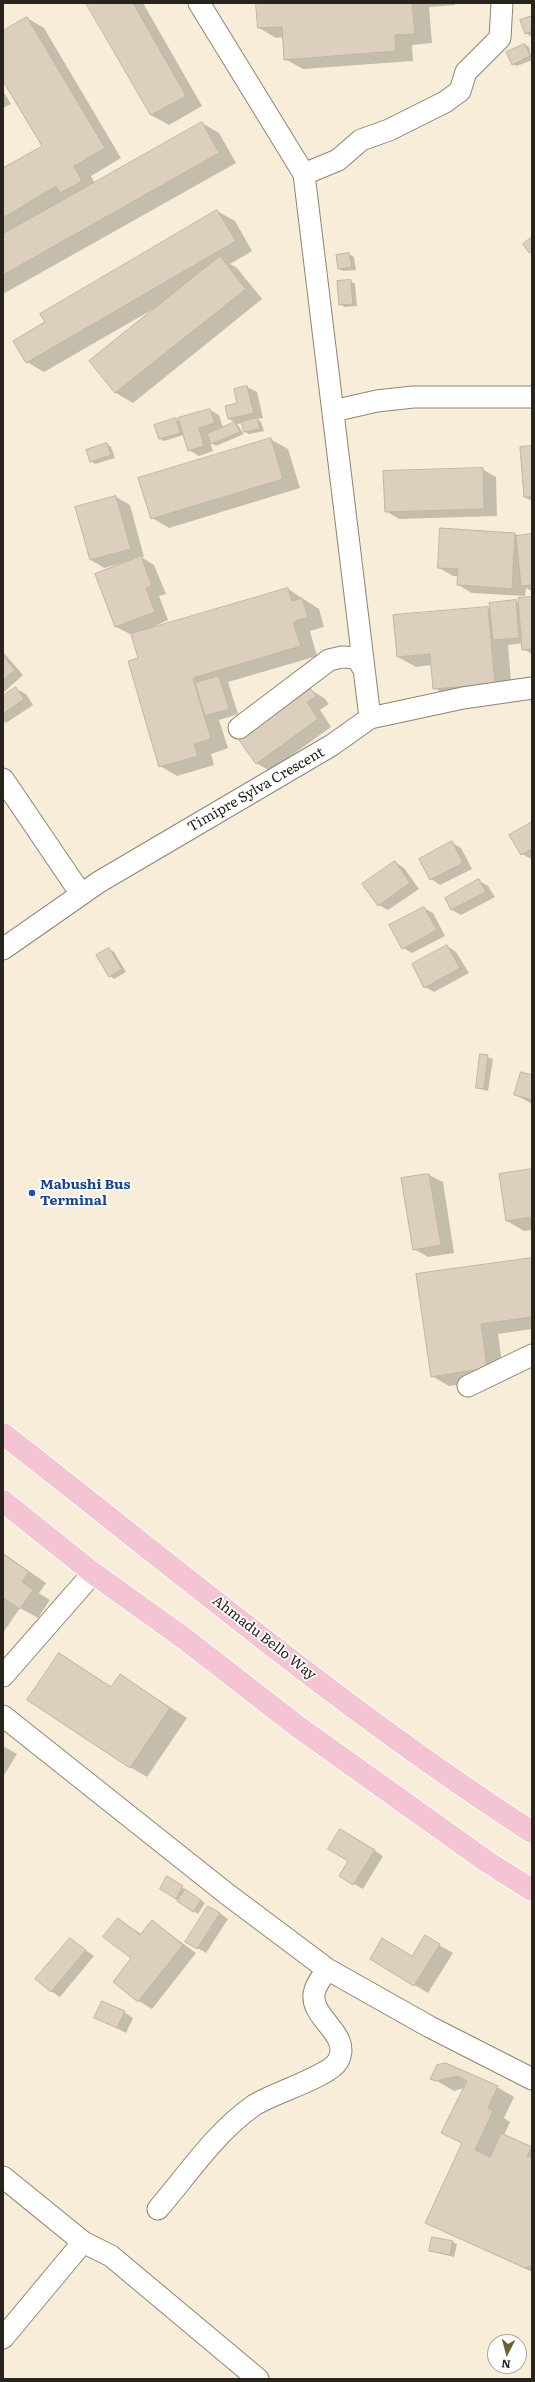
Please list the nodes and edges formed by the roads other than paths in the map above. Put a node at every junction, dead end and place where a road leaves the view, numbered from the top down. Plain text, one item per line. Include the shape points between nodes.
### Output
1 (199, 3) edge
2 (502, 3) edge
3 (304, 174) junction
4 (532, 397) edge
5 (333, 411) junction
6 (364, 670) junction
7 (532, 688) edge
8 (370, 718) junction
9 (239, 728) dead end
10 (3, 779) edge
11 (80, 894) junction
12 (3, 949) edge
13 (532, 1355) edge
14 (468, 1386) dead end
15 (3, 1434) edge
16 (3, 1501) edge
17 (93, 1573) junction
18 (3, 1676) edge
19 (3, 1716) edge
20 (532, 1832) edge
21 (532, 1890) edge
22 (327, 1969) junction
23 (532, 2079) edge
24 (3, 2177) edge
25 (158, 2209) dead end
26 (83, 2242) junction
27 (3, 2338) edge
28 (258, 2379) edge

1 - 3 street
2 - 3 street via 500,38 466,72 460,90 445,102 420,115 361,140 338,160
3 - 5 street
4 - 5 street via 413,397 377,401
5 - 6 street
6 - 8 street
6 - 9 street via 357,658 342,657 329,660
7 - 8 street, Timipre Sylva Crescent via 463,698
8 - 11 street, Timipre Sylva Crescent via 332,745
10 - 11 street
11 - 12 street, Timipre Sylva Crescent
13 - 14 street
15 - 20 main road, Ahmadu Bello Way via 280,1652 383,1729
16 - 17 main road
17 - 18 street
17 - 21 main road via 185,1639 297,1726 486,1861
19 - 22 street via 227,1894
22 - 23 street via 430,2027
22 - 25 street via 315,1990 314,1997 321,2015 340,2039 342,2052 337,2062 254,2106 228,2127
24 - 26 street
26 - 27 street
26 - 28 street via 111,2256

